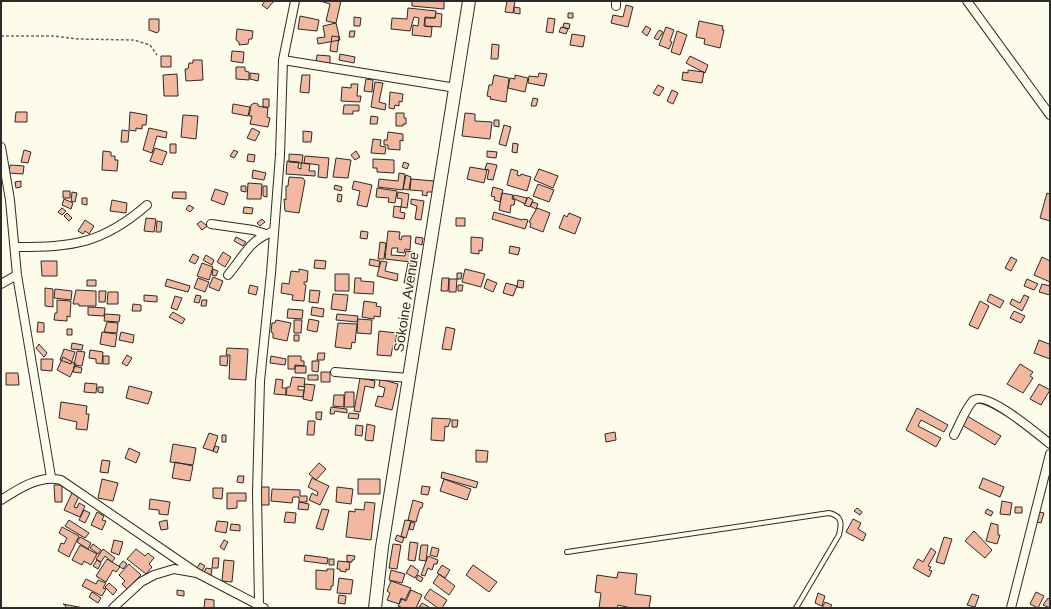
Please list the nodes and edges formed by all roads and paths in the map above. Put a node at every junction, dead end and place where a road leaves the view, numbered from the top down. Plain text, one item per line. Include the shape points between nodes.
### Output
1 (295, 1) edge
2 (469, 1) edge
3 (967, 1) edge
4 (1, 36) edge
5 (156, 55) dead end
6 (283, 60) junction
7 (456, 88) junction
8 (1050, 115) edge
9 (1, 147) edge
10 (147, 205) dead end
11 (211, 224) dead end
12 (274, 231) junction
13 (266, 234) junction
14 (16, 247) junction
15 (17, 275) junction
16 (228, 275) dead end
17 (1, 284) edge
18 (335, 372) dead end
19 (409, 378) junction
20 (954, 435) dead end
21 (1050, 444) edge
22 (1050, 454) edge
23 (52, 477) junction
24 (1, 500) edge
25 (567, 552) dead end
26 (197, 573) junction
27 (261, 607) edge
28 (113, 608) edge
29 (375, 608) edge
30 (796, 608) edge
31 (1010, 608) edge

1 - 6 street
2 - 7 street, Sokoine Avenue
3 - 8 street
4 - 5 path via 134,40 150,45
6 - 7 street
6 - 12 street via 282,120
7 - 19 street, Sokoine Avenue
9 - 14 street
10 - 14 street via 124,223 101,236 74,244
11 - 13 street
12 - 13 street
12 - 27 street via 260,381 257,493
13 - 16 street via 260,236 248,248
14 - 15 street
15 - 17 street
15 - 23 street
18 - 19 street
19 - 29 street, Sokoine Avenue
20 - 21 street via 970,404 977,399 983,399 1000,408
22 - 31 street
23 - 24 street via 25,486
23 - 26 street via 71,486
25 - 30 lane via 780,519 829,513 836,515 840,519 839,535
26 - 27 street
26 - 28 street via 174,569 154,575 142,582

